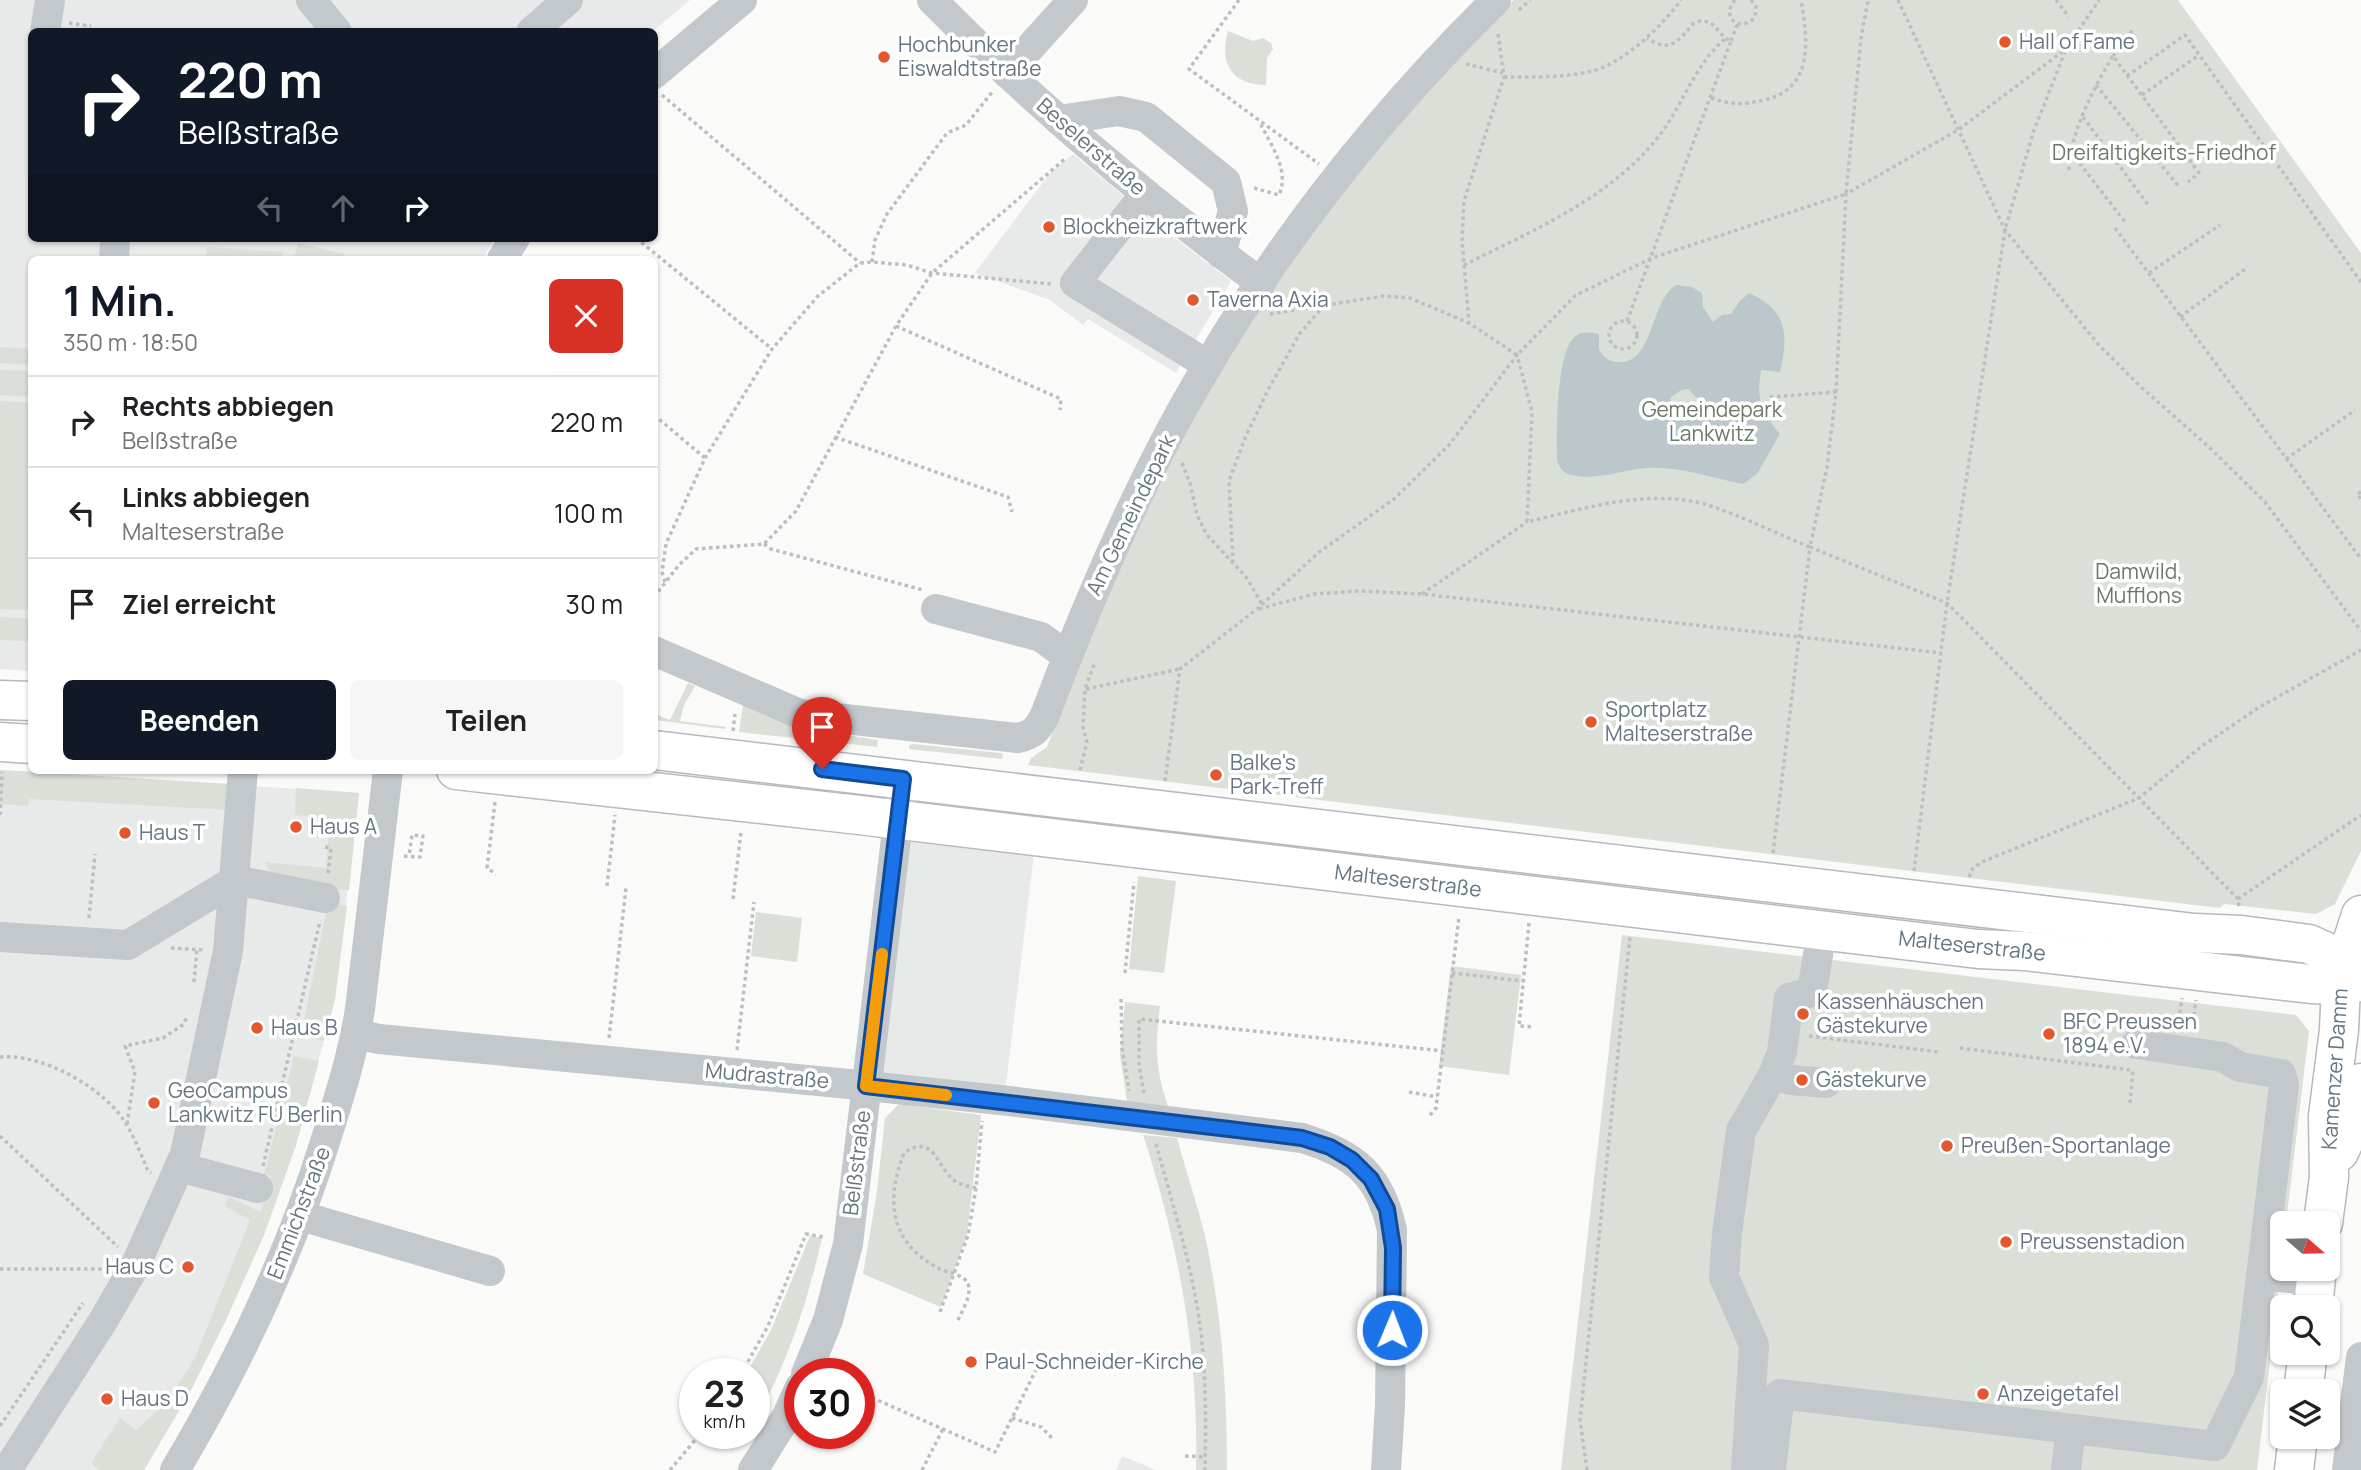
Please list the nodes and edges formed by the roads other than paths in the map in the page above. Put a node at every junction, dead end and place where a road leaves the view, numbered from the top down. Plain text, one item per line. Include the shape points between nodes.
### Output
1 (50, 0) edge
2 (311, 0) edge
3 (568, 0) edge
4 (741, 0) edge
5 (932, 0) edge
6 (1073, 0) edge
7 (1505, 7) edge
8 (46, 28) edge
9 (334, 28) edge
10 (536, 28) edge
11 (1007, 73) junction
12 (658, 80) edge
13 (1059, 120) junction
14 (1145, 194) junction
15 (1221, 254) junction
16 (1267, 295) junction
17 (1208, 365) junction
18 (936, 609) road end
19 (658, 652) edge
20 (1068, 654) junction
21 (0, 699) edge
22 (28, 701) edge
23 (658, 750) edge
24 (243, 774) edge
25 (388, 774) edge
26 (491, 774) edge
27 (903, 779) junction
28 (898, 820) junction
29 (235, 880) junction
30 (1826, 889) junction
31 (325, 898) road end
32 (2361, 915) edge
33 (2249, 923) junction
34 (1822, 930) junction
35 (0, 937) edge
36 (2352, 974) edge
37 (2254, 978) junction
38 (356, 1034) junction
39 (2137, 1062) road end
40 (1773, 1075) junction
41 (1826, 1083) dead end
42 (2361, 1083) edge
43 (866, 1086) junction
44 (2344, 1157) edge
45 (175, 1175) junction
46 (257, 1188) road end
47 (2327, 1211) edge
48 (301, 1216) junction
49 (490, 1271) dead end
50 (2261, 1275) junction
51 (2315, 1286) edge
52 (2361, 1357) edge
53 (813, 1358) edge
54 (784, 1419) edge
55 (2071, 1429) junction
56 (2297, 1449) edge
57 (749, 1460) edge
58 (7, 1470) edge
59 (175, 1470) edge
60 (1386, 1470) edge
61 (1746, 1470) edge
62 (1771, 1470) edge
63 (2066, 1470) edge
64 (2294, 1470) edge
65 (2347, 1470) edge

1 - 8 street
2 - 9 street
3 - 10 street
4 - 12 street
5 - 11 street, Beselerstraße
6 - 11 street
7 - 16 street, Am Gemeindepark via 1429,69 1381,122 1340,172
11 - 13 street, Beselerstraße
13 - 14 street, Beselerstraße
13 - 15 street via 1119,111 1146,117 1226,182 1233,211
14 - 15 street, Beselerstraße
14 - 17 street via 1075,283
15 - 16 street, Beselerstraße
16 - 17 street, Am Gemeindepark
17 - 20 street, Am Gemeindepark via 1173,463 1107,562
18 - 20 street via 1041,636
19 - 20 street, Am Gemeindepark via 800,714 1017,738 1039,728
21 - 22 main road
23 - 27 main road, Malteserstraße
24 - 29 street
25 - 38 street, Emmichstraße
26 - 28 main road, Malteserstraße
27 - 28 street, Belßstraße
27 - 30 main road, Malteserstraße via 1771,870
28 - 34 main road, Malteserstraße
28 - 43 street, Belßstraße
29 - 31 street
29 - 35 street via 128,945
29 - 45 street via 229,951 185,1154
30 - 33 main road, Malteserstraße via 2194,933
30 - 34 main road
32 - 36 main road, Kamenzer Damm
33 - 36 main road, Malteserstraße via 2309,944
33 - 37 street
34 - 37 main road, Malteserstraße
34 - 40 street via 1812,992 1789,998 1782,1052
36 - 37 main road, Malteserstraße
36 - 44 main road, Kamenzer Damm via 2328,1116
38 - 43 street, Mudrastraße
38 - 48 street, Emmichstraße
39 - 50 street via 2223,1057 2240,1067 2281,1074 2284,1085
40 - 41 street
40 - 61 street via 1741,1131 1727,1233 1724,1277 1754,1345
42 - 44 main road, Kamenzer Damm
43 - 53 street, Belßstraße via 848,1244
43 - 60 street, Mudrastraße via 1302,1138 1352,1160 1381,1194 1391,1230
44 - 47 main road, Kamenzer Damm
45 - 46 street
45 - 58 street via 136,1264
48 - 49 street
48 - 59 street, Emmichstraße via 247,1339
50 - 51 street
50 - 55 street via 2249,1377 2215,1446
52 - 65 street
54 - 57 street
55 - 62 street via 1780,1394
55 - 63 street
56 - 64 main road

